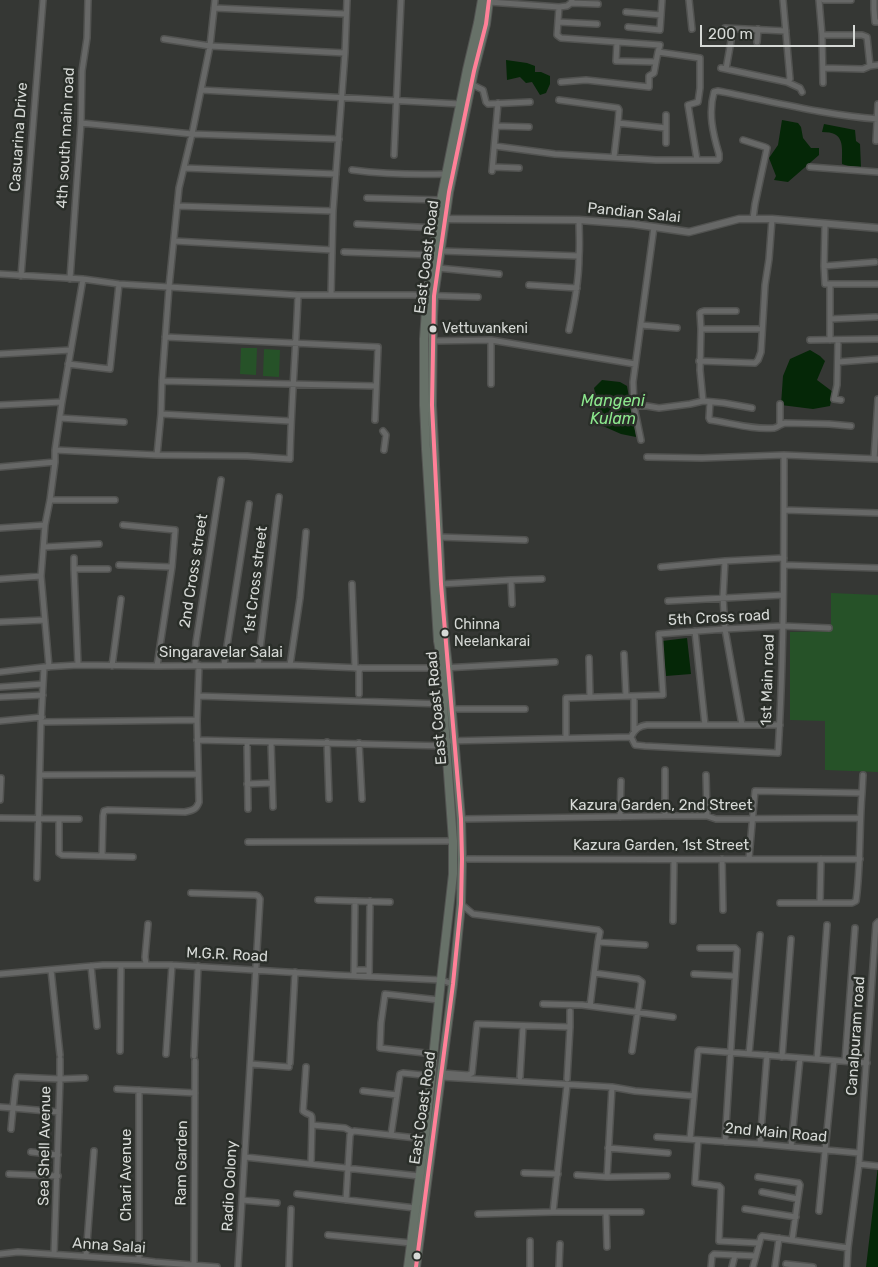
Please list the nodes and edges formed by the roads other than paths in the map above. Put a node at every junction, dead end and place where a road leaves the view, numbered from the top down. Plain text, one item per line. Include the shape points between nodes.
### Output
1 (43, 0) edge
2 (88, 0) edge
3 (215, 0) edge
4 (347, 0) edge
5 (401, 0) edge
6 (662, 0) edge
7 (689, 0) edge
8 (783, 0) edge
9 (818, 0) edge
10 (824, 0) edge
11 (851, 0) edge
12 (874, 0) edge
13 (486, 1) edge
14 (572, 2) edge
15 (598, 4) dead end
16 (559, 7) junction
17 (214, 8) junction
18 (626, 12) dead end
19 (346, 14) junction
20 (661, 15) junction
21 (558, 22) junction
22 (878, 22) edge
23 (597, 24) dead end
24 (628, 27) dead end
25 (725, 28) dead end
26 (692, 29) dead end
27 (758, 29) junction
28 (786, 31) junction
29 (822, 34) junction
30 (164, 39) dead end
31 (731, 41) dead end
32 (617, 42) junction
33 (757, 42) dead end
34 (210, 46) junction
35 (658, 52) junction
36 (345, 53) junction
37 (656, 62) junction
38 (878, 65) edge
39 (870, 66) junction
40 (823, 68) junction
41 (470, 71) junction
42 (561, 82) dead end
43 (787, 82) junction
44 (823, 83) dead end
45 (471, 84) junction
46 (201, 90) junction
47 (802, 92) dead end
48 (342, 97) junction
49 (397, 100) junction
50 (559, 100) dead end
51 (530, 102) dead end
52 (498, 103) junction
53 (460, 104) junction
54 (878, 104) edge
55 (666, 116) dead end
56 (878, 119) edge
57 (81, 123) junction
58 (618, 123) junction
59 (496, 126) junction
60 (529, 127) dead end
61 (666, 128) junction
62 (192, 134) junction
63 (339, 139) junction
64 (743, 140) dead end
65 (876, 141) dead end
66 (666, 143) dead end
67 (495, 146) junction
68 (394, 155) dead end
69 (614, 157) junction
70 (697, 160) junction
71 (810, 167) dead end
72 (184, 168) junction
73 (519, 168) dead end
74 (352, 170) dead end
75 (878, 172) edge
76 (336, 174) junction
77 (446, 174) junction
78 (367, 198) dead end
79 (441, 200) junction
80 (177, 206) junction
81 (333, 211) junction
82 (442, 219) junction
83 (753, 219) junction
84 (772, 219) junction
85 (579, 220) junction
86 (357, 224) dead end
87 (825, 224) junction
88 (654, 227) junction
89 (437, 228) junction
90 (878, 228) edge
91 (174, 241) junction
92 (332, 250) junction
93 (441, 251) junction
94 (344, 252) dead end
95 (433, 256) junction
96 (580, 256) junction
97 (875, 262) dead end
98 (824, 266) junction
99 (438, 268) junction
100 (0, 274) edge
101 (499, 274) dead end
102 (21, 276) junction
103 (70, 278) junction
104 (83, 279) junction
105 (119, 284) junction
106 (830, 284) junction
107 (878, 284) edge
108 (529, 285) dead end
109 (169, 287) junction
110 (577, 288) junction
111 (298, 294) junction
112 (331, 295) junction
113 (431, 296) junction
114 (478, 297) dead end
115 (736, 311) dead end
116 (876, 317) dead end
117 (830, 319) junction
118 (640, 325) junction
119 (677, 328) dead end
120 (758, 328) dead end
121 (701, 329) junction
122 (569, 330) dead end
123 (165, 337) junction
124 (490, 340) junction
125 (810, 340) dead end
126 (830, 340) junction
127 (838, 340) junction
128 (878, 340) edge
129 (432, 341) junction
130 (296, 343) junction
131 (71, 350) junction
132 (0, 354) edge
133 (878, 359) edge
134 (699, 361) junction
135 (838, 362) junction
136 (68, 364) junction
137 (635, 364) junction
138 (162, 380) junction
139 (491, 384) dead end
140 (294, 385) junction
141 (376, 386) junction
142 (878, 398) edge
143 (841, 400) dead end
144 (703, 401) junction
145 (62, 402) junction
146 (710, 402) junction
147 (780, 404) dead end
148 (0, 405) edge
149 (634, 406) junction
150 (752, 408) dead end
151 (161, 414) junction
152 (60, 418) junction
153 (375, 420) dead end
154 (290, 421) junction
155 (124, 422) dead end
156 (780, 424) junction
157 (851, 426) dead end
158 (383, 431) dead end
159 (641, 440) dead end
160 (55, 450) junction
161 (384, 450) dead end
162 (157, 455) junction
163 (784, 455) junction
164 (648, 457) dead end
165 (876, 459) edge
166 (55, 462) junction
167 (0, 467) edge
168 (221, 480) dead end
169 (279, 497) dead end
170 (50, 500) junction
171 (115, 500) dead end
172 (249, 504) dead end
173 (784, 510) junction
174 (878, 513) edge
175 (45, 525) junction
176 (123, 525) dead end
177 (0, 528) edge
178 (306, 532) dead end
179 (439, 537) junction
180 (525, 540) dead end
181 (98, 544) dead end
182 (44, 547) junction
183 (74, 558) dead end
184 (784, 558) junction
185 (725, 561) junction
186 (119, 564) dead end
187 (784, 565) junction
188 (172, 567) junction
189 (662, 567) dead end
190 (878, 568) edge
191 (74, 569) junction
192 (108, 569) dead end
193 (42, 576) junction
194 (0, 579) edge
195 (511, 580) junction
196 (542, 580) dead end
197 (352, 584) dead end
198 (441, 584) junction
199 (783, 595) junction
200 (723, 597) junction
201 (122, 599) dead end
202 (668, 601) dead end
203 (512, 604) dead end
204 (45, 620) junction
205 (0, 622) edge
206 (782, 626) junction
207 (828, 628) dead end
208 (725, 629) junction
209 (695, 631) junction
210 (624, 654) dead end
211 (589, 658) dead end
212 (555, 662) dead end
213 (78, 665) junction
214 (197, 665) junction
215 (224, 665) junction
216 (258, 665) junction
217 (290, 665) junction
218 (112, 666) junction
219 (157, 666) junction
220 (47, 667) junction
221 (445, 667) junction
222 (358, 668) junction
223 (0, 672) edge
224 (43, 684) junction
225 (0, 687) edge
226 (359, 694) dead end
227 (43, 695) junction
228 (198, 696) junction
229 (626, 696) junction
230 (634, 696) junction
231 (0, 697) edge
232 (590, 697) junction
233 (443, 704) junction
234 (451, 709) junction
235 (525, 709) dead end
236 (41, 719) junction
237 (197, 720) junction
238 (0, 722) edge
239 (704, 725) junction
240 (742, 725) junction
241 (780, 725) junction
242 (634, 730) junction
243 (631, 737) junction
244 (566, 738) junction
245 (198, 740) junction
246 (247, 742) junction
247 (271, 742) junction
248 (327, 742) junction
249 (449, 743) junction
250 (359, 744) junction
251 (665, 770) dead end
252 (198, 774) junction
253 (40, 775) junction
254 (706, 775) dead end
255 (863, 775) dead end
256 (1, 778) dead end
257 (621, 781) dead end
258 (272, 783) junction
259 (247, 784) junction
260 (862, 793) junction
261 (362, 799) dead end
262 (0, 800) edge
263 (329, 800) dead end
264 (273, 807) dead end
265 (248, 809) dead end
266 (620, 816) junction
267 (665, 816) junction
268 (707, 816) junction
269 (0, 818) edge
270 (860, 818) junction
271 (38, 819) junction
272 (59, 819) junction
273 (79, 819) dead end
274 (461, 819) junction
275 (753, 819) junction
276 (452, 841) junction
277 (248, 842) dead end
278 (102, 856) junction
279 (133, 857) dead end
280 (722, 858) junction
281 (749, 858) junction
282 (462, 859) junction
283 (821, 859) junction
284 (860, 859) junction
285 (674, 860) junction
286 (37, 878) dead end
287 (191, 893) dead end
288 (318, 900) dead end
289 (355, 901) junction
290 (370, 901) junction
291 (390, 902) dead end
292 (780, 903) dead end
293 (820, 903) junction
294 (461, 904) junction
295 (722, 910) dead end
296 (673, 921) dead end
297 (878, 922) edge
298 (148, 924) dead end
299 (827, 925) dead end
300 (855, 928) dead end
301 (760, 935) dead end
302 (791, 939) dead end
303 (598, 942) junction
304 (645, 945) dead end
305 (700, 948) dead end
306 (146, 964) junction
307 (121, 965) junction
308 (172, 965) junction
309 (92, 966) junction
310 (198, 966) junction
311 (52, 970) junction
312 (256, 970) junction
313 (295, 972) junction
314 (354, 973) junction
315 (369, 973) junction
316 (594, 973) junction
317 (0, 974) edge
318 (694, 974) dead end
319 (735, 976) junction
320 (441, 980) junction
321 (453, 984) junction
322 (439, 1000) junction
323 (543, 1004) dead end
324 (590, 1006) junction
325 (570, 1011) dead end
326 (637, 1012) junction
327 (673, 1017) dead end
328 (97, 1026) dead end
329 (523, 1026) junction
330 (570, 1027) junction
331 (120, 1051) dead end
332 (632, 1051) dead end
333 (730, 1052) junction
334 (166, 1054) dead end
335 (434, 1054) junction
336 (749, 1054) junction
337 (767, 1055) junction
338 (782, 1057) junction
339 (800, 1058) junction
340 (817, 1059) junction
341 (834, 1060) junction
342 (845, 1061) junction
343 (867, 1063) junction
344 (251, 1064) junction
345 (306, 1067) dead end
346 (442, 1074) junction
347 (432, 1076) junction
348 (520, 1077) dead end
349 (85, 1078) dead end
350 (60, 1079) junction
351 (567, 1082) junction
352 (612, 1087) junction
353 (116, 1090) dead end
354 (139, 1090) junction
355 (362, 1091) dead end
356 (195, 1092) junction
357 (397, 1095) junction
358 (694, 1096) junction
359 (0, 1107) edge
360 (13, 1108) junction
361 (59, 1112) junction
362 (312, 1126) junction
363 (11, 1129) dead end
364 (352, 1132) junction
365 (391, 1136) junction
366 (658, 1137) dead end
367 (425, 1139) junction
368 (690, 1139) junction
369 (698, 1140) junction
370 (725, 1142) junction
371 (760, 1144) junction
372 (791, 1147) junction
373 (608, 1148) junction
374 (826, 1150) junction
375 (94, 1151) dead end
376 (31, 1152) dead end
377 (668, 1153) dead end
378 (859, 1153) junction
379 (58, 1155) junction
380 (245, 1157) junction
381 (311, 1164) junction
382 (862, 1164) junction
383 (878, 1166) edge
384 (348, 1168) junction
385 (524, 1173) dead end
386 (9, 1174) dead end
387 (558, 1174) junction
388 (576, 1175) dead end
389 (58, 1176) junction
390 (419, 1176) junction
391 (667, 1176) dead end
392 (758, 1176) dead end
393 (607, 1177) junction
394 (762, 1192) dead end
395 (297, 1194) dead end
396 (798, 1199) junction
397 (242, 1200) junction
398 (346, 1200) junction
399 (276, 1203) dead end
400 (415, 1208) junction
401 (291, 1209) dead end
402 (745, 1209) dead end
403 (553, 1212) junction
404 (606, 1212) junction
405 (640, 1212) dead end
406 (819, 1212) dead end
407 (478, 1214) dead end
408 (796, 1217) junction
409 (328, 1235) dead end
410 (779, 1238) junction
411 (792, 1240) junction
412 (530, 1241) dead end
413 (411, 1243) junction
414 (759, 1243) junction
415 (560, 1244) dead end
416 (607, 1247) dead end
417 (848, 1248) junction
418 (0, 1254) edge
419 (54, 1254) junction
420 (735, 1255) junction
421 (86, 1256) junction
422 (756, 1256) junction
423 (139, 1260) junction
424 (786, 1264) dead end
425 (155, 1265) edge
426 (194, 1265) junction
427 (217, 1267) edge
428 (238, 1267) edge
429 (289, 1267) edge
430 (408, 1267) edge
431 (416, 1267) edge
432 (530, 1267) edge
433 (559, 1267) edge
434 (711, 1267) edge
435 (732, 1267) edge
436 (753, 1267) edge
437 (776, 1267) edge
438 (813, 1267) edge
439 (847, 1267) edge

1 - 102 street, Casuarina Drive
2 - 57 street, 4th south main road
3 - 17 street
4 - 19 street
5 - 49 street
6 - 20 street
7 - 26 street
8 - 28 street
9 - 29 street
10 - 11 street
12 - 22 street via 875,22
13 - 16 street
13 - 41 main road, East Coast Road via 478,23
14 - 15 street
14 - 16 street
16 - 21 street
17 - 19 street
17 - 34 street
18 - 20 street
19 - 36 street
20 - 24 street via 660,30
21 - 23 street
21 - 32 street via 557,35 561,38
25 - 27 street
27 - 28 street
27 - 33 street
28 - 43 street via 790,79
29 - 39 street via 867,37
29 - 40 street
30 - 34 street
31 - 43 street via 724,68
32 - 35 street via 660,45
32 - 37 street via 616,61
34 - 36 street
34 - 46 street
35 - 37 street
35 - 70 street via 700,58 698,102 688,105
36 - 48 street
37 - 42 street via 654,72 649,76 649,87 586,80
38 - 39 street
39 - 40 street via 864,69
40 - 44 street
41 - 45 main road, East Coast Road
41 - 53 main road, East Coast Road
43 - 47 street
45 - 52 street via 483,90 488,104
45 - 82 main road, East Coast Road
46 - 48 street
46 - 62 street
48 - 49 street
48 - 63 street
49 - 53 street
49 - 68 street
50 - 58 street via 618,108
51 - 52 street
52 - 59 street
53 - 77 main road, East Coast Road
54 - 56 street
55 - 61 street
56 - 65 street
56 - 70 street via 788,106 716,91 711,120 719,159
57 - 62 street
57 - 103 street, 4th south main road
58 - 61 street
58 - 69 street
59 - 60 street
59 - 67 street
61 - 66 street
62 - 63 street
62 - 72 street
63 - 76 street
64 - 83 street via 767,148
67 - 69 street
67 - 73 street via 492,169
69 - 70 street
71 - 75 street
72 - 76 street
72 - 80 street
74 - 77 street
76 - 81 street
77 - 79 main road, East Coast Road
78 - 79 street
79 - 82 main road, East Coast Road
80 - 81 street
80 - 91 street
81 - 92 street
82 - 85 street, Pandian Salai
82 - 89 main road, East Coast Road
82 - 93 main road, East Coast Road
83 - 84 street, Pandian Salai
83 - 88 street, Pandian Salai via 738,219 689,232
84 - 87 street, Pandian Salai
84 - 134 street via 758,360 755,363
85 - 88 street, Pandian Salai
85 - 96 street
86 - 89 street
87 - 90 street, Pandian Salai
87 - 98 street
88 - 118 street
89 - 95 main road, East Coast Road
91 - 92 street
91 - 109 street
92 - 112 street
93 - 96 street
93 - 99 main road, East Coast Road
94 - 95 street
95 - 113 main road, East Coast Road
96 - 110 street
97 - 98 street
98 - 106 street via 825,284
99 - 101 street
99 - 113 main road, East Coast Road
100 - 102 street
102 - 103 street
103 - 104 street
104 - 105 street
104 - 131 street
105 - 109 street
105 - 136 street via 110,368
106 - 107 street
106 - 117 street
108 - 110 street
109 - 111 street
109 - 123 street
110 - 122 street
111 - 112 street
111 - 130 street
112 - 113 street
113 - 114 street
113 - 129 main road, East Coast Road
113 - 221 main road, East Coast Road via 424,339 426,449 437,631
115 - 121 street via 701,312
116 - 117 street
117 - 126 street
118 - 119 street
118 - 137 street
120 - 121 street
121 - 134 street
123 - 130 street
123 - 138 street
124 - 129 street
124 - 137 street
124 - 139 street
125 - 126 street
126 - 127 street
127 - 128 street
127 - 135 street
129 - 179 main road, East Coast Road
130 - 140 street
130 - 141 street via 378,347
131 - 132 street
131 - 136 street
133 - 135 street
134 - 144 street
135 - 143 street via 834,399
136 - 145 street
137 - 149 street
138 - 140 street
138 - 151 street
140 - 141 street
140 - 154 street
141 - 153 street
142 - 165 street
144 - 146 street
144 - 149 street via 660,408
145 - 148 street
145 - 152 street
146 - 150 street
146 - 156 street via 710,420 756,427 774,428
147 - 156 street
149 - 159 street
151 - 154 street
151 - 162 street
152 - 155 street
152 - 160 street
154 - 162 street via 290,460
156 - 157 street
158 - 161 street via 386,435
160 - 162 street
160 - 166 street
163 - 164 street
163 - 165 street
163 - 173 street, 1st Main road
166 - 167 street
166 - 170 street
168 - 214 street, 2nd Cross street via 196,642
169 - 216 street, 1st Cross street
170 - 171 street
170 - 175 street
172 - 215 street
173 - 174 street
173 - 184 street, 1st Main road
175 - 177 street
175 - 182 street
176 - 188 street via 176,530
178 - 217 street
179 - 180 street
179 - 198 main road, East Coast Road
181 - 182 street
182 - 193 street
183 - 191 street
184 - 185 street
184 - 187 street, 1st Main road
185 - 189 street
185 - 200 street
186 - 188 street
187 - 190 street
187 - 199 street, 1st Main road
188 - 219 street
191 - 192 street
191 - 213 street
193 - 194 street
193 - 204 street
195 - 196 street
195 - 198 street
195 - 203 street
197 - 222 street
198 - 221 main road, East Coast Road
199 - 200 street
199 - 206 street, 1st Main road
200 - 202 street
200 - 208 street
201 - 218 street
204 - 205 street
204 - 220 street
206 - 207 street, 5th Cross road
206 - 208 street, 5th Cross road
206 - 241 street, 1st Main road
208 - 209 street, 5th Cross road
208 - 240 street
209 - 230 street, 5th Cross road via 659,634 663,695
209 - 239 street
210 - 229 street
211 - 232 street
212 - 221 street, Singaravelar Salai
213 - 218 street, Singaravelar Salai
213 - 220 street, Singaravelar Salai
214 - 215 street, Singaravelar Salai
214 - 219 street, Singaravelar Salai
214 - 228 street, 2nd Cross street
215 - 216 street, Singaravelar Salai
216 - 217 street, Singaravelar Salai
217 - 222 street, Singaravelar Salai
218 - 219 street, Singaravelar Salai
220 - 223 street, Singaravelar Salai
220 - 224 street
221 - 222 street, Singaravelar Salai
221 - 233 main road, East Coast Road
221 - 234 main road, East Coast Road
222 - 226 street
224 - 225 street
224 - 227 street
227 - 231 street
227 - 236 street
228 - 233 street
228 - 237 street, 2nd Cross street
229 - 230 street, 5th Cross road
229 - 232 street, 5th Cross road
230 - 242 street
232 - 244 street, 5th Cross road via 566,698
233 - 249 main road, East Coast Road
234 - 235 street
234 - 249 main road, East Coast Road
236 - 237 street
236 - 238 street
236 - 253 street
237 - 245 street, 2nd Cross street
239 - 240 street
239 - 242 street via 647,725
240 - 241 street
241 - 243 street, 1st Main road via 778,753 635,745
242 - 243 street
243 - 244 street
244 - 249 street
245 - 246 street
245 - 252 street, 2nd Cross street
246 - 247 street
246 - 259 street
247 - 248 street
247 - 258 street
248 - 250 street
248 - 263 street
249 - 250 street
249 - 274 main road, East Coast Road
249 - 276 main road, East Coast Road
250 - 261 street
251 - 267 street
252 - 253 street
252 - 278 street, 2nd Cross street via 199,802 194,810 104,811
253 - 271 street
254 - 268 street
255 - 260 street
256 - 262 street
257 - 266 street
258 - 259 street
258 - 264 street
259 - 265 street
260 - 270 street
260 - 275 street via 755,791
266 - 267 street, Kazura Garden, 2nd Street
266 - 274 street, Kazura Garden, 2nd Street
267 - 268 street, Kazura Garden, 2nd Street
268 - 275 street, Kazura Garden, 2nd Street
269 - 271 street
270 - 275 street, Kazura Garden, 2nd Street
270 - 284 street
271 - 272 street
271 - 286 street
272 - 273 street
272 - 278 street via 59,853
274 - 282 main road, East Coast Road
275 - 281 street
276 - 277 street
276 - 320 main road, East Coast Road via 453,874
278 - 279 street
280 - 281 street, Kazura Garden, 1st Street
280 - 285 street, Kazura Garden, 1st Street
280 - 295 street
281 - 283 street, Kazura Garden, 1st Street
282 - 285 street, Kazura Garden, 1st Street
282 - 294 main road, East Coast Road
283 - 284 street, Kazura Garden, 1st Street
283 - 293 street
284 - 293 street via 856,901
285 - 296 street
287 - 312 street, Radio Colony via 260,897
288 - 289 street
289 - 290 street
289 - 314 street
290 - 291 street
290 - 315 street
292 - 293 street
294 - 303 street via 473,914 598,930
294 - 321 main road, East Coast Road
297 - 343 street, Canalpuram road
298 - 306 street
299 - 340 street
300 - 342 street
301 - 336 street
302 - 338 street
303 - 304 street
303 - 316 street
305 - 319 street via 736,949
306 - 307 street, M.G.R. Road
306 - 308 street, M.G.R. Road
307 - 309 street, M.G.R. Road
307 - 331 street
308 - 310 street, M.G.R. Road
308 - 334 street
309 - 311 street, M.G.R. Road
309 - 328 street
310 - 312 street, M.G.R. Road
310 - 356 street, Ram Garden
311 - 317 street, M.G.R. Road
311 - 350 street
312 - 313 street, M.G.R. Road
312 - 344 street, Radio Colony
313 - 314 street, M.G.R. Road
313 - 344 street via 289,1065
314 - 315 street, M.G.R. Road
315 - 320 street, M.G.R. Road
316 - 324 street
316 - 326 street via 642,982
318 - 319 street
319 - 333 street
320 - 321 street, M.G.R. Road
320 - 322 main road, East Coast Road
321 - 346 main road, East Coast Road
322 - 335 main road, East Coast Road
322 - 335 street via 385,994 381,1023 380,1048
323 - 324 street
324 - 326 street
325 - 330 street
326 - 327 street
326 - 332 street
329 - 330 street
329 - 346 street via 477,1024 472,1073
329 - 348 street
330 - 351 street
333 - 336 street
333 - 358 street via 698,1050
333 - 370 street
335 - 347 main road, East Coast Road
336 - 337 street
337 - 338 street
337 - 371 street
338 - 339 street
339 - 340 street
339 - 372 street
340 - 341 street
341 - 342 street
341 - 374 street
342 - 343 street
343 - 378 street, Canalpuram road
344 - 380 street, Radio Colony
345 - 362 street via 303,1110 311,1114
346 - 351 street
346 - 431 main road, East Coast Road
347 - 357 street via 400,1074
347 - 367 main road, East Coast Road
349 - 350 street
350 - 360 street, Sea Shell Avenue via 17,1077
350 - 361 street, Sea Shell Avenue
351 - 352 street
351 - 387 street
352 - 358 street
352 - 373 street
353 - 354 street
354 - 356 street
354 - 423 street, Chari Avenue
355 - 357 street
356 - 426 street, Ram Garden
357 - 365 street
358 - 368 street
359 - 360 street
360 - 361 street
360 - 363 street
361 - 379 street, Sea Shell Avenue
362 - 364 street via 344,1128
362 - 381 street
364 - 365 street
364 - 384 street
365 - 367 street
366 - 368 street, 2nd Main Road
367 - 390 main road, East Coast Road
368 - 369 street, 2nd Main Road
369 - 370 street, 2nd Main Road
369 - 414 street via 695,1183 721,1188 719,1241
370 - 371 street, 2nd Main Road
371 - 372 street, 2nd Main Road
372 - 374 street, 2nd Main Road
373 - 377 street
373 - 393 street
374 - 378 street, 2nd Main Road
374 - 406 street
375 - 421 street
376 - 379 street
378 - 382 street, Canalpuram road
379 - 389 street, Sea Shell Avenue
380 - 381 street
380 - 397 street, Radio Colony
381 - 384 street
382 - 383 street
382 - 417 street, Canalpuram road
384 - 390 street
384 - 398 street
385 - 387 street
386 - 389 street
387 - 403 street
388 - 393 street
389 - 419 street, Sea Shell Avenue
390 - 400 main road, East Coast Road
391 - 393 street
392 - 396 street via 798,1183
394 - 396 street
395 - 398 street
396 - 408 street
397 - 399 street
397 - 428 street, Radio Colony
398 - 400 street
400 - 413 main road, East Coast Road
401 - 429 street
402 - 408 street
403 - 404 street
403 - 407 street
404 - 405 street
404 - 416 street
408 - 411 street
409 - 413 street
410 - 411 street
410 - 414 street via 762,1236
410 - 437 street
411 - 417 street
412 - 432 street
413 - 430 main road, East Coast Road
414 - 422 street
415 - 433 street
417 - 439 street, Canalpuram road
418 - 419 street, Anna Salai
419 - 421 street, Anna Salai
420 - 422 street
420 - 434 street via 714,1254
420 - 435 street
421 - 423 street, Anna Salai
422 - 436 street
423 - 425 street, Anna Salai
424 - 438 street
425 - 426 street, Anna Salai
426 - 427 street, Anna Salai

